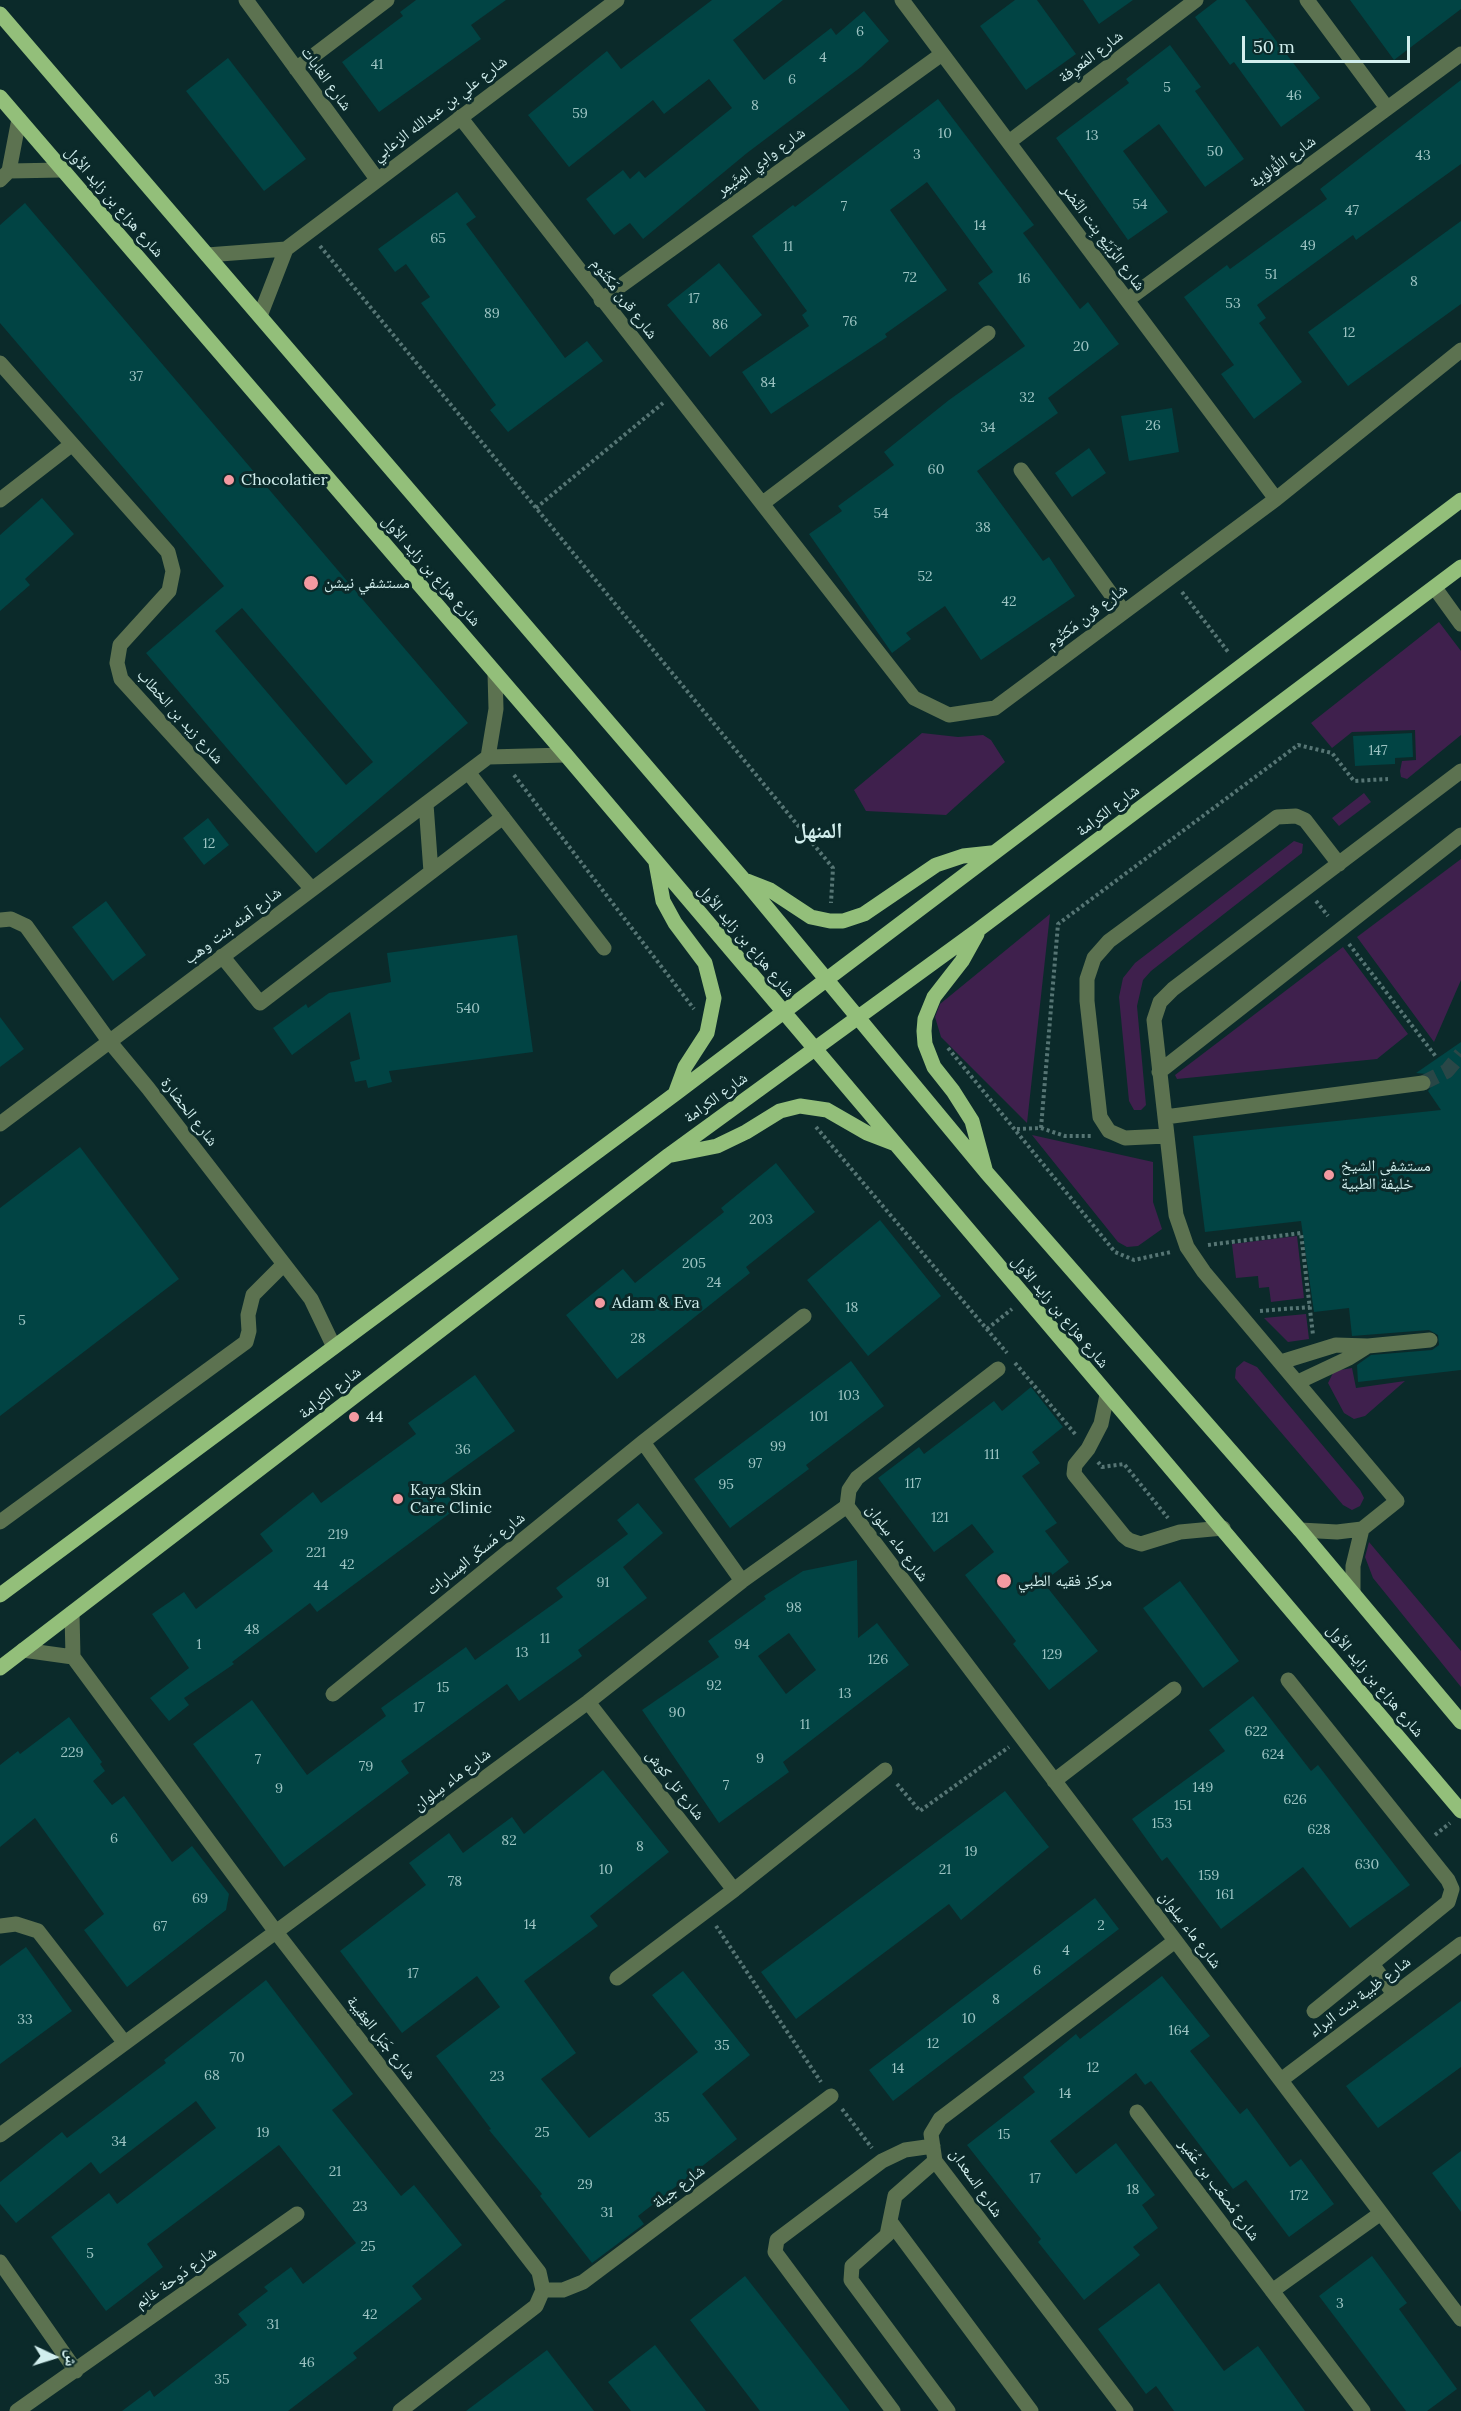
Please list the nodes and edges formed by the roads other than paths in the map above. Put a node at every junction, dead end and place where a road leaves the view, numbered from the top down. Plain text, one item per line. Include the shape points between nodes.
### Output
1 (246, 0) edge
2 (387, 0) edge
3 (616, 0) edge
4 (903, 0) edge
5 (1196, 0) edge
6 (1311, 1) edge
7 (0, 14) edge
8 (942, 54) junction
9 (1461, 54) edge
10 (296, 69) junction
11 (0, 97) edge
12 (1387, 108) junction
13 (460, 117) junction
14 (19, 119) junction
15 (1009, 142) junction
16 (62, 170) junction
17 (4, 176) edge
18 (377, 179) junction
19 (286, 249) junction
20 (207, 255) junction
21 (601, 300) junction
22 (1127, 300) junction
23 (260, 316) junction
24 (988, 333) dead end
25 (1461, 350) edge
26 (0, 363) edge
27 (72, 445) junction
28 (1021, 470) dead end
29 (1276, 499) junction
30 (0, 500) edge
31 (1461, 500) edge
32 (763, 503) junction
33 (1461, 567) edge
34 (1435, 588) junction
35 (1124, 612) junction
36 (1461, 624) edge
37 (495, 673) junction
38 (566, 755) junction
39 (493, 757) junction
40 (1461, 771) edge
41 (468, 772) junction
42 (426, 804) junction
43 (503, 817) junction
44 (1461, 835) edge
45 (991, 853) junction
46 (656, 862) junction
47 (1339, 864) junction
48 (431, 872) junction
49 (744, 880) junction
50 (312, 889) junction
51 (0, 920) edge
52 (978, 930) junction
53 (604, 948) dead end
54 (222, 956) junction
55 (826, 978) junction
56 (782, 1012) junction
57 (858, 1017) junction
58 (109, 1041) junction
59 (814, 1049) junction
60 (1159, 1072) junction
61 (1423, 1083) tunnel mouth
62 (675, 1094) junction
63 (1165, 1117) junction
64 (0, 1124) edge
65 (1166, 1136) junction
66 (894, 1144) junction
67 (669, 1155) junction
68 (986, 1172) junction
69 (284, 1264) junction
70 (804, 1316) dead end
71 (1430, 1340) dead end
72 (333, 1345) junction
73 (1368, 1346) junction
74 (1281, 1362) junction
75 (998, 1369) dead end
76 (1298, 1382) junction
77 (1107, 1395) junction
78 (643, 1442) junction
79 (847, 1506) junction
80 (0, 1522) edge
81 (1223, 1528) junction
82 (1362, 1529) junction
83 (1300, 1530) junction
84 (742, 1581) junction
85 (1353, 1593) junction
86 (0, 1595) edge
87 (72, 1613) junction
88 (23, 1650) junction
89 (73, 1657) junction
90 (0, 1668) edge
91 (1288, 1680) dead end
92 (1174, 1689) dead end
93 (333, 1695) dead end
94 (588, 1702) junction
95 (1461, 1722) edge
96 (885, 1770) road end
97 (1054, 1781) junction
98 (1457, 1816) edge
99 (734, 1890) junction
100 (0, 1926) edge
101 (276, 1932) junction
102 (1176, 1941) junction
103 (1461, 1944) edge
104 (1372, 1964) junction
105 (617, 1978) dead end
106 (1394, 1994) junction
107 (1314, 2011) dead end
108 (124, 2042) junction
109 (1281, 2080) junction
110 (831, 2096) road end
111 (1137, 2112) dead end
112 (0, 2135) edge
113 (934, 2154) junction
114 (1381, 2213) junction
115 (297, 2214) dead end
116 (892, 2224) junction
117 (0, 2262) edge
118 (543, 2290) junction
119 (1272, 2291) junction
120 (1461, 2319) edge
121 (76, 2371) junction
122 (16, 2411) edge
123 (400, 2411) edge
124 (893, 2411) edge
125 (948, 2411) edge
126 (1031, 2411) edge
127 (1126, 2411) edge
128 (1363, 2411) edge

1 - 10 street, شارع الغايات
2 - 10 street
3 - 13 street, شارع علي بن عبدالله الزعابي
4 - 8 street, شارع الرُّبَيِّع بِنت النَّضر
5 - 15 street, شارع المَعرِفة
6 - 12 street
7 - 20 main road
8 - 15 street, شارع الرُّبَيِّع بِنت النَّضر
8 - 21 street, شارع وادِي المِثَيمِر
9 - 12 street, شارع اللُّؤلؤية
10 - 18 street, شارع الغايات
11 - 14 main road, شارع هزاع بن زايد الأول
12 - 22 street, شارع اللُّؤلؤية
13 - 18 street, شارع علي بن عبدالله الزعابي
13 - 21 street, شارع قرن مَكتُوم
14 - 16 main road, شارع هزاع بن زايد الأول
14 - 17 street
15 - 22 street, شارع الرُّبَيِّع بِنت النَّضر
16 - 17 street
16 - 37 main road, شارع هزاع بن زايد الأول
18 - 19 street, شارع علي بن عبدالله الزعابي
19 - 20 street
19 - 23 street
20 - 23 main road
21 - 32 street, شارع قرن مَكتُوم
22 - 29 street, شارع الرُّبَيِّع بِنت النَّضر
23 - 49 main road
24 - 32 street
25 - 29 street, شارع قرن مَكتُوم
26 - 27 street, شارع زيد بن الخطاب
27 - 30 street
27 - 50 street, شارع زيد بن الخطاب via 168,552 173,571 169,591 120,645 117,663 121,679
28 - 35 street
29 - 35 street, شارع قرن مَكتُوم
31 - 45 main road, شارع الكرامة
32 - 35 street, شارع قرن مَكتُوم via 914,698 949,715 995,708
33 - 34 main road, شارع الكرامة
34 - 36 street
34 - 52 main road, شارع الكرامة
37 - 38 main road, شارع هزاع بن زايد الأول
37 - 39 street
38 - 39 street
38 - 46 main road, شارع هزاع بن زايد الأول
39 - 41 street, شارع آمنه بنت وهب
40 - 47 street
41 - 42 street, شارع آمنه بنت وهب
41 - 43 street
42 - 48 street
42 - 50 street, شارع آمنه بنت وهب
43 - 48 street
43 - 53 street
44 - 60 street
45 - 49 main road via 963,856 924,871 854,919 830,921 811,917 770,890
45 - 55 main road, شارع الكرامة
46 - 56 main road, شارع هزاع بن زايد الأول
46 - 62 main road via 665,907 710,974 714,1009 707,1033 685,1067
47 - 60 street via 1166,995 1154,1020
47 - 65 street via 1305,820 1296,816 1276,817 1101,948 1089,968 1087,1001 1100,1117 1117,1136
48 - 54 street via 260,1003
49 - 55 main road
50 - 54 street, شارع آمنه بنت وهب
51 - 58 street, شارع الحضارة via 11,919 26,926
52 - 57 main road, شارع الكرامة
52 - 68 main road via 962,961 934,997 924,1031 934,1067 972,1121
54 - 58 street, شارع آمنه بنت وهب
55 - 56 main road, شارع الكرامة
55 - 57 main road
56 - 59 main road, شارع هزاع بن زايد الأول
56 - 62 main road, شارع الكرامة
57 - 59 main road, شارع الكرامة
57 - 68 main road
58 - 64 street, شارع آمنه بنت وهب
58 - 69 street, شارع الحضارة
59 - 66 main road, شارع هزاع بن زايد الأول
59 - 67 main road, شارع الكرامة
60 - 63 street
61 - 63 street
62 - 72 main road, شارع الكرامة
63 - 65 street
65 - 74 street via 1176,1215 1187,1247
66 - 67 main road via 827,1110 810,1106 780,1111 717,1146
66 - 77 main road, شارع هزاع بن زايد الأول
67 - 87 main road, شارع الكرامة
68 - 83 main road
69 - 72 street, شارع الحضارة via 311,1299
69 - 80 street via 253,1295 246,1342
70 - 78 street, شارع مَسكَر المِسارات
71 - 73 street
72 - 86 main road, شارع الكرامة
73 - 74 street via 1347,1344
73 - 76 street
74 - 76 street
75 - 79 street via 857,1478 849,1490
76 - 82 street via 1397,1501
77 - 81 main road, شارع هزاع بن زايد الأول
77 - 81 street via 1101,1424 1075,1465 1075,1478 1129,1540 1141,1544 1180,1532
78 - 84 street
78 - 93 street, شارع مَسكَر المِسارات
79 - 84 street, شارع ماء سِلوان
79 - 97 street, شارع ماء سِلوان
81 - 98 main road, شارع هزاع بن زايد الأول
82 - 83 street
82 - 85 street via 1353,1566
83 - 85 main road
84 - 94 street, شارع ماء سِلوان
85 - 95 main road
87 - 88 main road, شارع الكرامة
87 - 89 street
88 - 89 street
88 - 90 main road, شارع الكرامة
89 - 101 street, شارع جَبَل العِقيبة
91 - 104 street via 1452,1889 1450,1898
92 - 97 street
94 - 99 street, شارع تل كوش
94 - 101 street, شارع ماء سِلوان
96 - 99 street
97 - 102 street, شارع ماء سِلوان
99 - 105 street
100 - 108 street via 16,1924 38,1931
101 - 108 street, شارع ماء سِلوان
101 - 118 street, شارع جَبَل العِقيبة via 540,2272
102 - 109 street, شارع ماء سِلوان
102 - 113 street, شارع السعدان via 940,2119 931,2134
103 - 106 street, شارع ظبية بنت البراء
104 - 106 street
104 - 107 street
106 - 109 street, شارع ظبية بنت البراء
108 - 112 street, شارع ماء سِلوان
109 - 114 street, شارع ماء سِلوان
110 - 118 street, شارع جبلة via 584,2282 563,2290
111 - 119 street, شارع مُصعَب بن عُمَير
113 - 116 street via 895,2196
113 - 124 street via 905,2150 882,2161 777,2240 775,2252
113 - 127 street, شارع السعدان
114 - 119 street
114 - 120 street, شارع ماء سِلوان
115 - 121 street, شارع دَوحة غانِم
116 - 125 street via 887,2235 852,2266 851,2280
116 - 126 street
117 - 121 street
118 - 123 street via 536,2306
119 - 128 street, شارع مُصعَب بن عُمَير
121 - 122 street, شارع دَوحة غانِم

